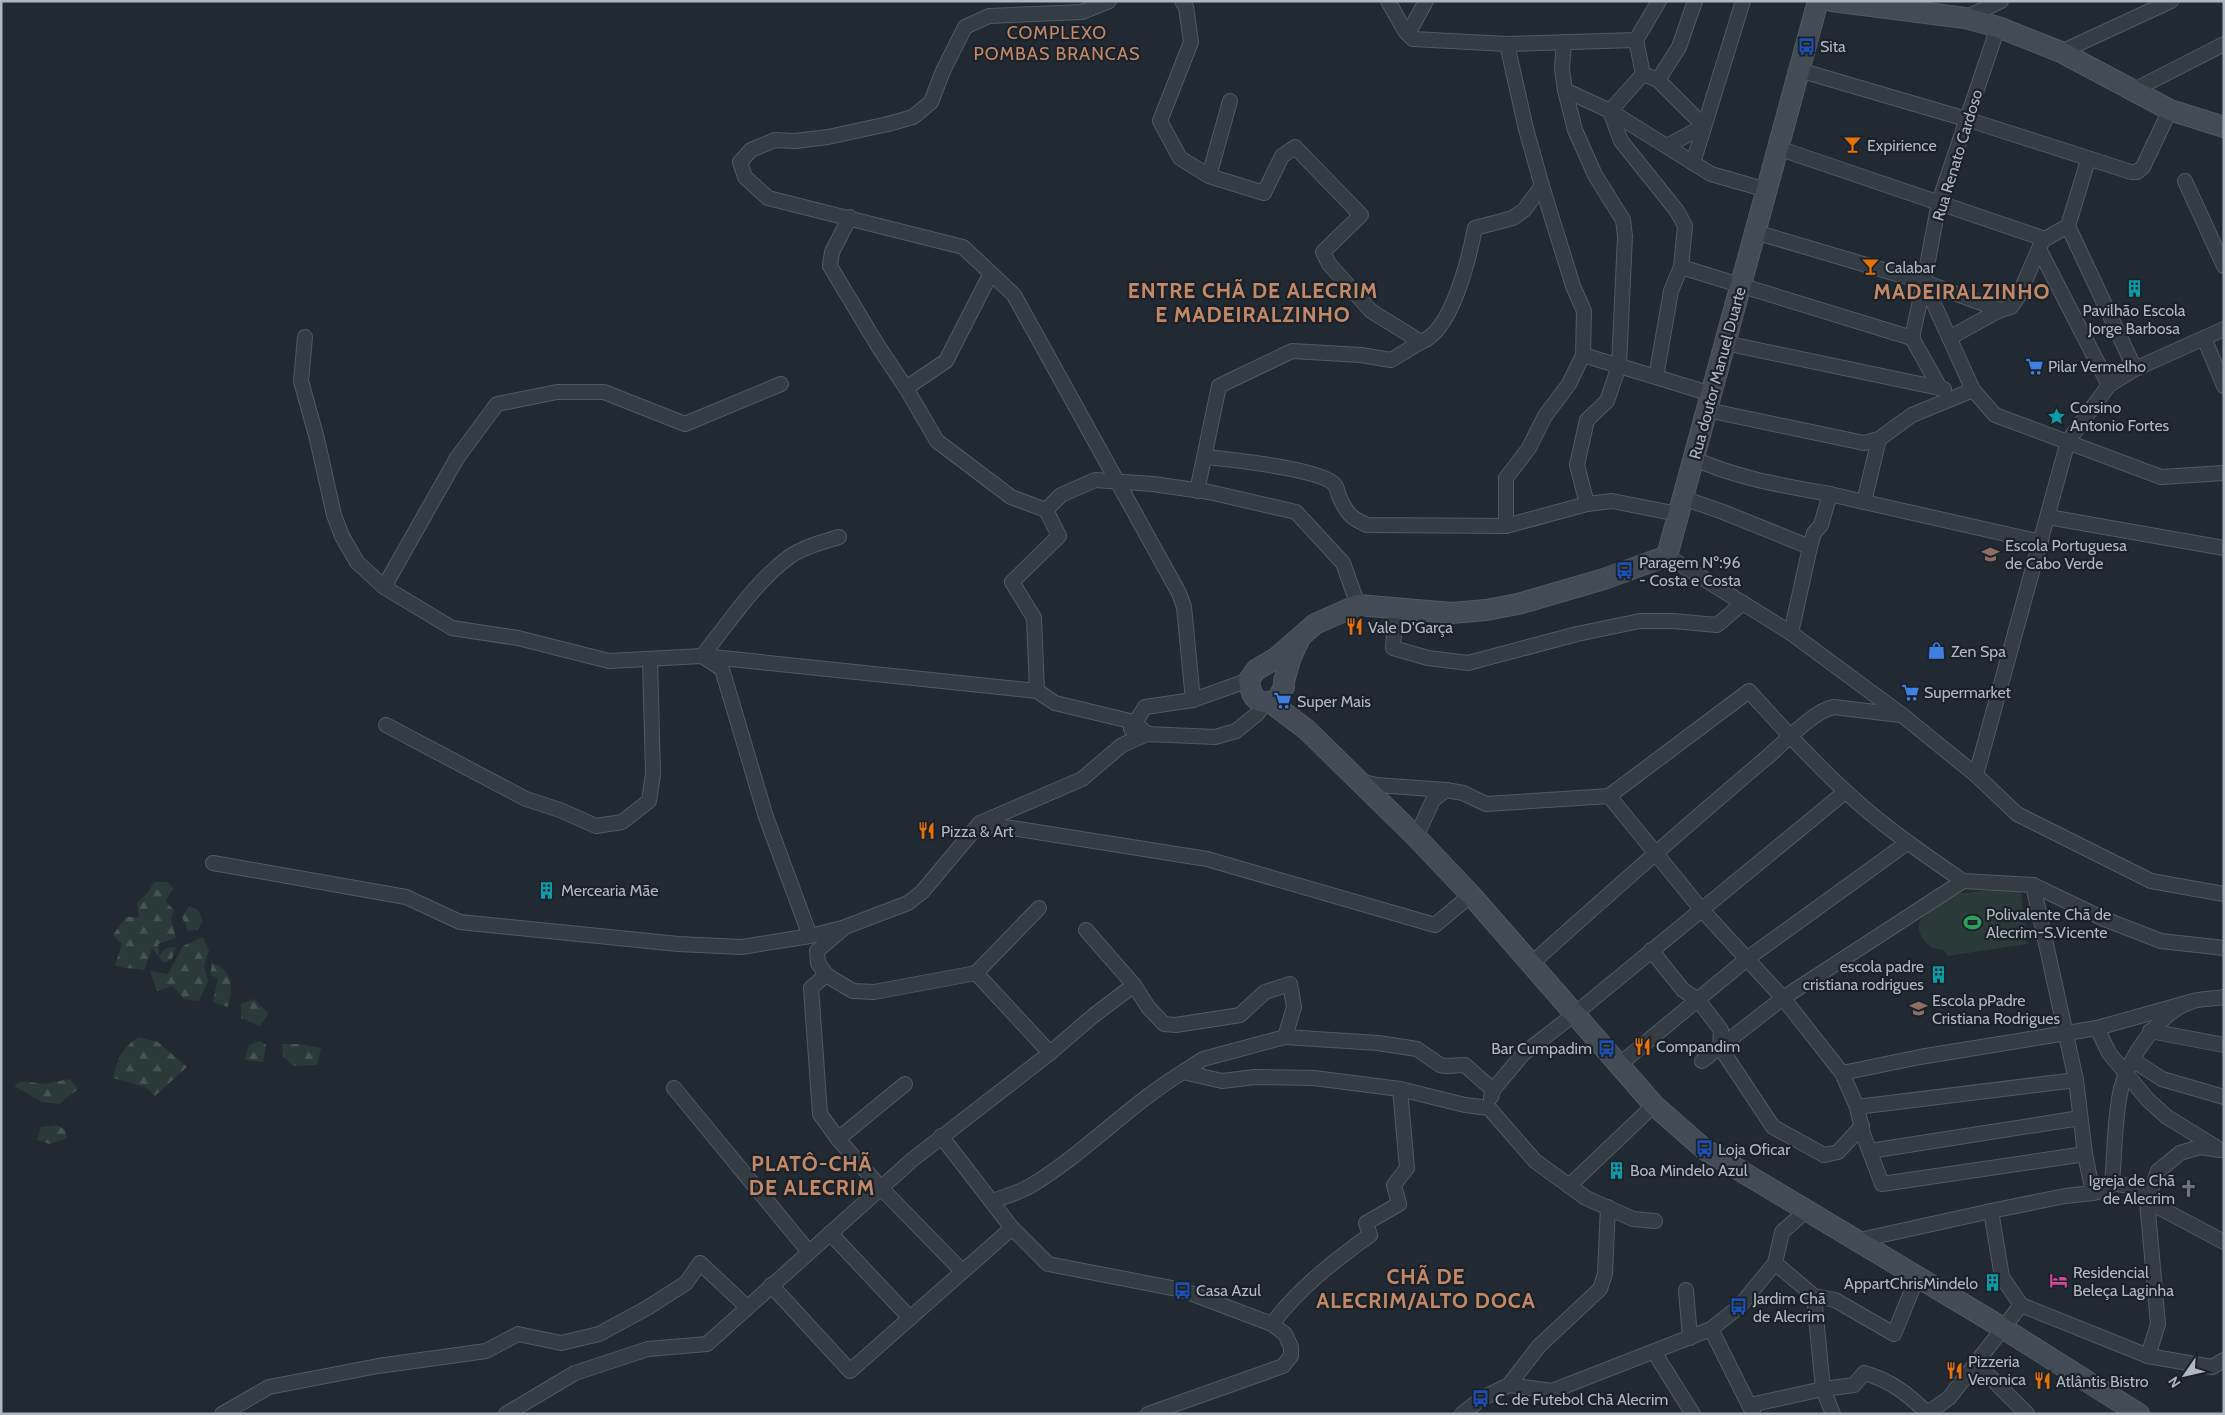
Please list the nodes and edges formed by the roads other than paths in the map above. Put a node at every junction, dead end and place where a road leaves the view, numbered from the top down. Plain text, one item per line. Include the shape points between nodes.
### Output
1 (1109, 1) edge
2 (1182, 1) edge
3 (1388, 1) edge
4 (1426, 1) edge
5 (1659, 1) edge
6 (1695, 1) edge
7 (1743, 1) edge
8 (1818, 1) edge
9 (1832, 1) edge
10 (2001, 1) edge
11 (2171, 1) edge
12 (1965, 18) junction
13 (1998, 27) junction
14 (1408, 34) junction
15 (1636, 40) junction
16 (1564, 42) junction
17 (1507, 44) junction
18 (2224, 44) edge
19 (2062, 52) junction
20 (1799, 70) junction
21 (1643, 74) junction
22 (1658, 80) junction
23 (1565, 90) junction
24 (2134, 90) junction
25 (1230, 101) dead end
26 (2170, 110) junction
27 (1610, 111) junction
28 (1966, 120) junction
29 (1704, 126) junction
30 (2224, 127) edge
31 (1667, 146) junction
32 (1778, 148) junction
33 (2088, 160) junction
34 (1693, 162) junction
35 (1209, 176) junction
36 (2185, 181) dead end
37 (1542, 186) junction
38 (1767, 190) junction
39 (1939, 202) junction
40 (850, 217) junction
41 (2068, 226) junction
42 (1755, 232) junction
43 (2042, 244) junction
44 (2224, 266) edge
45 (1680, 267) junction
46 (991, 273) junction
47 (1924, 282) junction
48 (1740, 286) junction
49 (2000, 310) junction
50 (2224, 329) edge
51 (305, 337) dead end
52 (1912, 338) junction
53 (1949, 338) junction
54 (2204, 338) junction
55 (1421, 342) junction
56 (1725, 343) junction
57 (1583, 355) junction
58 (1619, 366) junction
59 (2134, 369) junction
60 (1656, 377) junction
61 (781, 384) dead end
62 (2109, 385) junction
63 (2224, 386) edge
64 (906, 388) junction
65 (1940, 388) junction
66 (1968, 392) junction
67 (1709, 402) junction
68 (1879, 440) junction
69 (2068, 441) junction
70 (1205, 457) junction
71 (1694, 458) junction
72 (2224, 473) edge
73 (1117, 482) junction
74 (1196, 491) junction
75 (1830, 494) junction
76 (1864, 502) junction
77 (1587, 504) junction
78 (1680, 506) junction
79 (1046, 510) junction
80 (2048, 517) junction
81 (1506, 526) junction
82 (839, 538) dead end
83 (2040, 542) junction
84 (1810, 547) junction
85 (2224, 548) edge
86 (1667, 556) junction
87 (384, 587) junction
88 (1743, 603) junction
89 (1358, 605) junction
90 (1394, 609) junction
91 (1791, 633) junction
92 (1300, 639) junction
93 (702, 656) junction
94 (650, 659) junction
95 (1255, 674) junction
96 (1284, 684) junction
97 (1037, 691) junction
98 (1193, 700) junction
99 (1268, 702) junction
100 (1902, 715) junction
101 (1134, 722) junction
102 (386, 724) dead end
103 (1307, 730) junction
104 (1147, 734) junction
105 (1791, 738) junction
106 (1122, 745) junction
107 (1976, 775) junction
108 (1359, 780) junction
109 (1446, 790) junction
110 (1845, 792) junction
111 (1609, 796) junction
112 (980, 823) junction
113 (1416, 837) junction
114 (1908, 843) junction
115 (1655, 852) junction
116 (213, 863) dead end
117 (1962, 881) junction
118 (2033, 885) junction
119 (2224, 894) edge
120 (1471, 895) junction
121 (1039, 908) dead end
122 (1701, 909) junction
123 (845, 927) junction
124 (1086, 930) dead end
125 (810, 936) junction
126 (2224, 948) edge
127 (1651, 950) junction
128 (1748, 958) junction
129 (1532, 963) junction
130 (976, 973) junction
131 (826, 975) junction
132 (1134, 985) junction
133 (2224, 997) edge
134 (1783, 998) junction
135 (1698, 1000) junction
136 (2190, 1002) junction
137 (1576, 1013) junction
138 (2097, 1028) junction
139 (2150, 1032) junction
140 (2066, 1034) junction
141 (1285, 1037) junction
142 (2224, 1045) edge
143 (1720, 1047) junction
144 (1050, 1053) junction
145 (1702, 1061) dead end
146 (2134, 1061) junction
147 (1620, 1064) junction
148 (1183, 1072) junction
149 (1842, 1073) junction
150 (2126, 1074) junction
151 (2076, 1080) junction
152 (905, 1084) dead end
153 (674, 1088) dead end
154 (1400, 1089) junction
155 (1493, 1090) junction
156 (2224, 1097) edge
157 (1654, 1104) junction
158 (1857, 1107) junction
159 (1489, 1108) junction
160 (2080, 1118) junction
161 (1862, 1126) junction
162 (941, 1136) junction
163 (838, 1139) junction
164 (1870, 1151) junction
165 (2222, 1151) edge
166 (2085, 1154) junction
167 (2112, 1183) junction
168 (1569, 1186) junction
169 (881, 1188) junction
170 (2094, 1193) junction
171 (993, 1201) junction
172 (2147, 1201) junction
173 (1608, 1207) junction
174 (1807, 1210) junction
175 (1991, 1210) junction
176 (1655, 1221) dead end
177 (1012, 1228) junction
178 (830, 1233) junction
179 (1855, 1241) junction
180 (2224, 1242) edge
181 (809, 1252) junction
182 (1775, 1263) junction
183 (962, 1271) junction
184 (1917, 1278) junction
185 (771, 1285) junction
186 (1686, 1290) dead end
187 (1814, 1296) junction
188 (2021, 1305) junction
189 (746, 1307) junction
190 (910, 1318) junction
191 (1272, 1324) junction
192 (2002, 1328) junction
193 (1711, 1329) junction
194 (1690, 1338) junction
195 (1654, 1352) junction
196 (2148, 1356) junction
197 (2224, 1360) edge
198 (1976, 1363) junction
199 (1509, 1385) junction
200 (1822, 1389) junction
201 (1751, 1409) edge
202 (1927, 1413) edge
203 (222, 1414) edge
204 (506, 1414) edge
205 (1148, 1414) edge
206 (1462, 1414) edge
207 (1693, 1414) edge
208 (1833, 1414) edge
209 (2027, 1414) edge
210 (2139, 1414) edge

1 - 40 street via 1082,12 990,16 966,27 942,71 931,102 913,117 828,137 775,140 751,150 740,162 745,177 768,198
2 - 35 street via 1186,7 1191,42 1160,122 1180,158
3 - 14 street
4 - 14 street
5 - 15 street
6 - 22 street via 1679,47
7 - 29 street
8 - 20 street, Rua doutor Manuel Duarte
9 - 12 street
10 - 12 street
11 - 19 street
12 - 13 street
13 - 19 street
13 - 28 street, Rua Renato Cardoso
14 - 17 street via 1413,39
15 - 16 street
15 - 21 street
16 - 17 street
16 - 23 street via 1562,69
17 - 37 street
18 - 24 street
19 - 24 street
20 - 28 street
20 - 32 street, Rua doutor Manuel Duarte
21 - 22 street
21 - 27 street
22 - 29 street
23 - 27 street
23 - 58 street via 1575,130 1595,175 1623,220
24 - 26 street
25 - 35 street
26 - 30 street
26 - 33 street via 2143,167 2137,172
27 - 31 street
27 - 45 street via 1621,141 1678,211 1685,226
28 - 33 street
28 - 39 street, Rua Renato Cardoso
29 - 31 street
29 - 34 street
31 - 34 street
32 - 38 street, Rua doutor Manuel Duarte
32 - 39 street
33 - 41 street
34 - 38 street via 1711,174
35 - 55 street via 1264,193 1282,156 1295,147 1361,215 1323,252 1329,264 1371,311
36 - 44 street
37 - 55 street via 1524,210 1513,218 1476,228 1452,308 1430,339
37 - 57 street via 1584,311
38 - 42 street, Rua doutor Manuel Duarte
39 - 43 street
39 - 47 street, Rua Renato Cardoso
40 - 46 street via 963,247
40 - 64 street via 832,252 830,266
41 - 43 street
41 - 59 street
42 - 47 street
42 - 48 street, Rua doutor Manuel Duarte
43 - 49 street via 2018,297 2011,307
43 - 62 street
45 - 48 street
45 - 60 street via 1671,291
46 - 64 street via 946,361
46 - 73 street via 1014,295
47 - 49 street
47 - 52 street, Rua Renato Cardoso
47 - 53 street
48 - 52 street
48 - 56 street, Rua doutor Manuel Duarte
49 - 53 street
50 - 54 street
51 - 87 street via 301,381 334,515 357,562
52 - 65 street
53 - 66 street
54 - 59 street
54 - 63 street
55 - 70 street via 1390,360 1292,351 1219,386
56 - 65 street
56 - 67 street, Rua doutor Manuel Duarte
57 - 58 street
57 - 81 street via 1529,448 1506,478
58 - 60 street
58 - 77 street via 1607,401 1587,420 1577,470
59 - 62 street
60 - 67 street
61 - 87 street via 684,424 604,392 557,392 497,404 457,458
62 - 69 street
64 - 79 street via 937,441 1010,498
65 - 66 street
66 - 68 street via 1912,415
66 - 69 street via 1995,415
67 - 68 street via 1864,444
67 - 71 street, Rua doutor Manuel Duarte
68 - 76 street
69 - 72 street via 2161,477
69 - 80 street
70 - 74 street
70 - 81 street via 1319,475 1334,484 1344,508 1353,519 1367,525
71 - 75 street via 1758,479
71 - 78 street, Rua doutor Manuel Duarte
73 - 74 street
73 - 79 street via 1095,480 1061,495
73 - 98 street via 1180,593
74 - 89 street via 1296,512 1343,563
75 - 76 street
75 - 84 street via 1821,525 1814,533
76 - 83 street
77 - 78 street via 1612,501
77 - 81 street
78 - 84 street via 1723,512
78 - 86 street, Rua doutor Manuel Duarte
79 - 97 street via 1059,536 1012,582 1034,618
80 - 83 street
80 - 85 street
82 - 93 street via 814,544 790,557 758,586
83 - 107 street
84 - 91 street
86 - 88 street
86 - 90 street via 1604,579 1518,604 1452,613
87 - 94 street via 452,628 518,638 609,661
88 - 90 street via 1717,625 1640,621 1468,663 1428,658 1393,648
88 - 91 street
89 - 90 street
89 - 92 street via 1315,624
91 - 100 street
92 - 95 street
92 - 96 street
93 - 94 street
93 - 97 street
93 - 125 street via 722,670 766,817
94 - 102 street via 653,774 649,801 622,822 596,826 526,799
95 - 96 street via 1273,668 1279,671
95 - 98 street
95 - 99 street via 1250,693 1254,698
96 - 99 street via 1280,697
96 - 103 street
97 - 101 street via 1055,703
98 - 101 street via 1145,707
99 - 103 street
99 - 104 street via 1236,731 1215,737
100 - 105 street via 1824,708
100 - 107 street
101 - 104 street
101 - 106 street
103 - 108 street
104 - 106 street
105 - 110 street
105 - 111 street via 1749,691
105 - 115 street
106 - 112 street via 1082,779
107 - 119 street via 2017,814 2151,881
108 - 109 street via 1376,785
108 - 113 street
109 - 111 street via 1463,792 1486,804
109 - 113 street via 1433,800
110 - 114 street
110 - 122 street
111 - 115 street
112 - 120 street via 1207,859 1435,925
112 - 123 street via 922,892 908,903
113 - 120 street
114 - 117 street
114 - 128 street
115 - 122 street
115 - 129 street
116 - 125 street via 406,897 460,922 678,944 742,947
117 - 118 street
117 - 134 street
118 - 126 street via 2161,942
118 - 140 street
120 - 129 street
121 - 130 street
122 - 127 street
122 - 128 street
123 - 125 street
123 - 131 street via 817,951 818,963
124 - 132 street
127 - 135 street via 1683,990
127 - 137 street
128 - 134 street
128 - 135 street
129 - 137 street
130 - 131 street via 874,992 853,991
130 - 144 street
131 - 163 street via 811,988 819,1104 820,1114
132 - 141 street via 1164,1024 1176,1025 1240,1015 1265,992 1290,984 1294,1007
132 - 144 street
133 - 136 street
134 - 143 street
134 - 149 street
135 - 143 street via 1721,1030
135 - 147 street
136 - 138 street
136 - 139 street via 2160,1021
137 - 147 street
137 - 155 street via 1523,1054
138 - 140 street
138 - 150 street via 2109,1053
139 - 142 street
139 - 146 street
140 - 149 street
140 - 151 street
141 - 148 street via 1203,1059
141 - 155 street via 1417,1049 1440,1065 1466,1065
143 - 145 street
143 - 161 street via 1773,1127 1824,1155 1838,1152
144 - 162 street
146 - 150 street
146 - 156 street via 2162,1079
147 - 157 street
148 - 154 street via 1222,1081 1314,1078
148 - 171 street via 1031,1186
149 - 158 street
150 - 165 street via 2167,1117
150 - 167 street via 2117,1110
151 - 158 street
151 - 160 street
152 - 163 street
153 - 181 street
154 - 159 street
154 - 191 street via 1407,1168 1394,1185 1398,1204 1366,1223 1370,1236 1290,1300
155 - 159 street
157 - 168 street
157 - 174 street via 1704,1149
158 - 161 street
159 - 168 street via 1535,1161
160 - 164 street
160 - 166 street
161 - 164 street
162 - 169 street
162 - 171 street
163 - 169 street
164 - 166 street via 1882,1184
165 - 172 street via 2200,1147 2180,1153 2158,1170
166 - 170 street
167 - 170 street via 2105,1190
167 - 172 street via 2130,1186
168 - 173 street via 1586,1198
169 - 178 street
169 - 183 street
170 - 175 street
171 - 177 street
172 - 180 street
172 - 196 street via 2158,1324
173 - 176 street via 1633,1219
173 - 199 street via 1605,1274 1600,1289 1539,1346
174 - 179 street
174 - 182 street via 1782,1232
175 - 179 street
175 - 188 street via 2002,1277
177 - 183 street
177 - 191 street via 1048,1264 1182,1290
178 - 181 street
178 - 190 street
179 - 184 street
181 - 185 street
182 - 187 street
182 - 193 street via 1739,1307
183 - 190 street
184 - 187 street via 1894,1334 1835,1300
184 - 192 street
185 - 189 street
185 - 190 street via 850,1371
186 - 194 street
187 - 200 street
188 - 192 street
188 - 196 street
189 - 203 street via 700,1263 686,1283 599,1334 561,1342 518,1334 486,1351 378,1366 270,1387
189 - 204 street via 707,1344 648,1349 575,1373
191 - 205 street via 1286,1334 1291,1347 1291,1356 1283,1366
192 - 198 street
192 - 210 street
193 - 194 street
193 - 201 street
194 - 195 street
195 - 199 street via 1552,1391
195 - 207 street
196 - 197 street via 2212,1367
198 - 202 street via 1949,1398
198 - 209 street
199 - 206 street
200 - 201 street
200 - 202 street via 1854,1385 1864,1373 1881,1378 1908,1394
200 - 208 street

